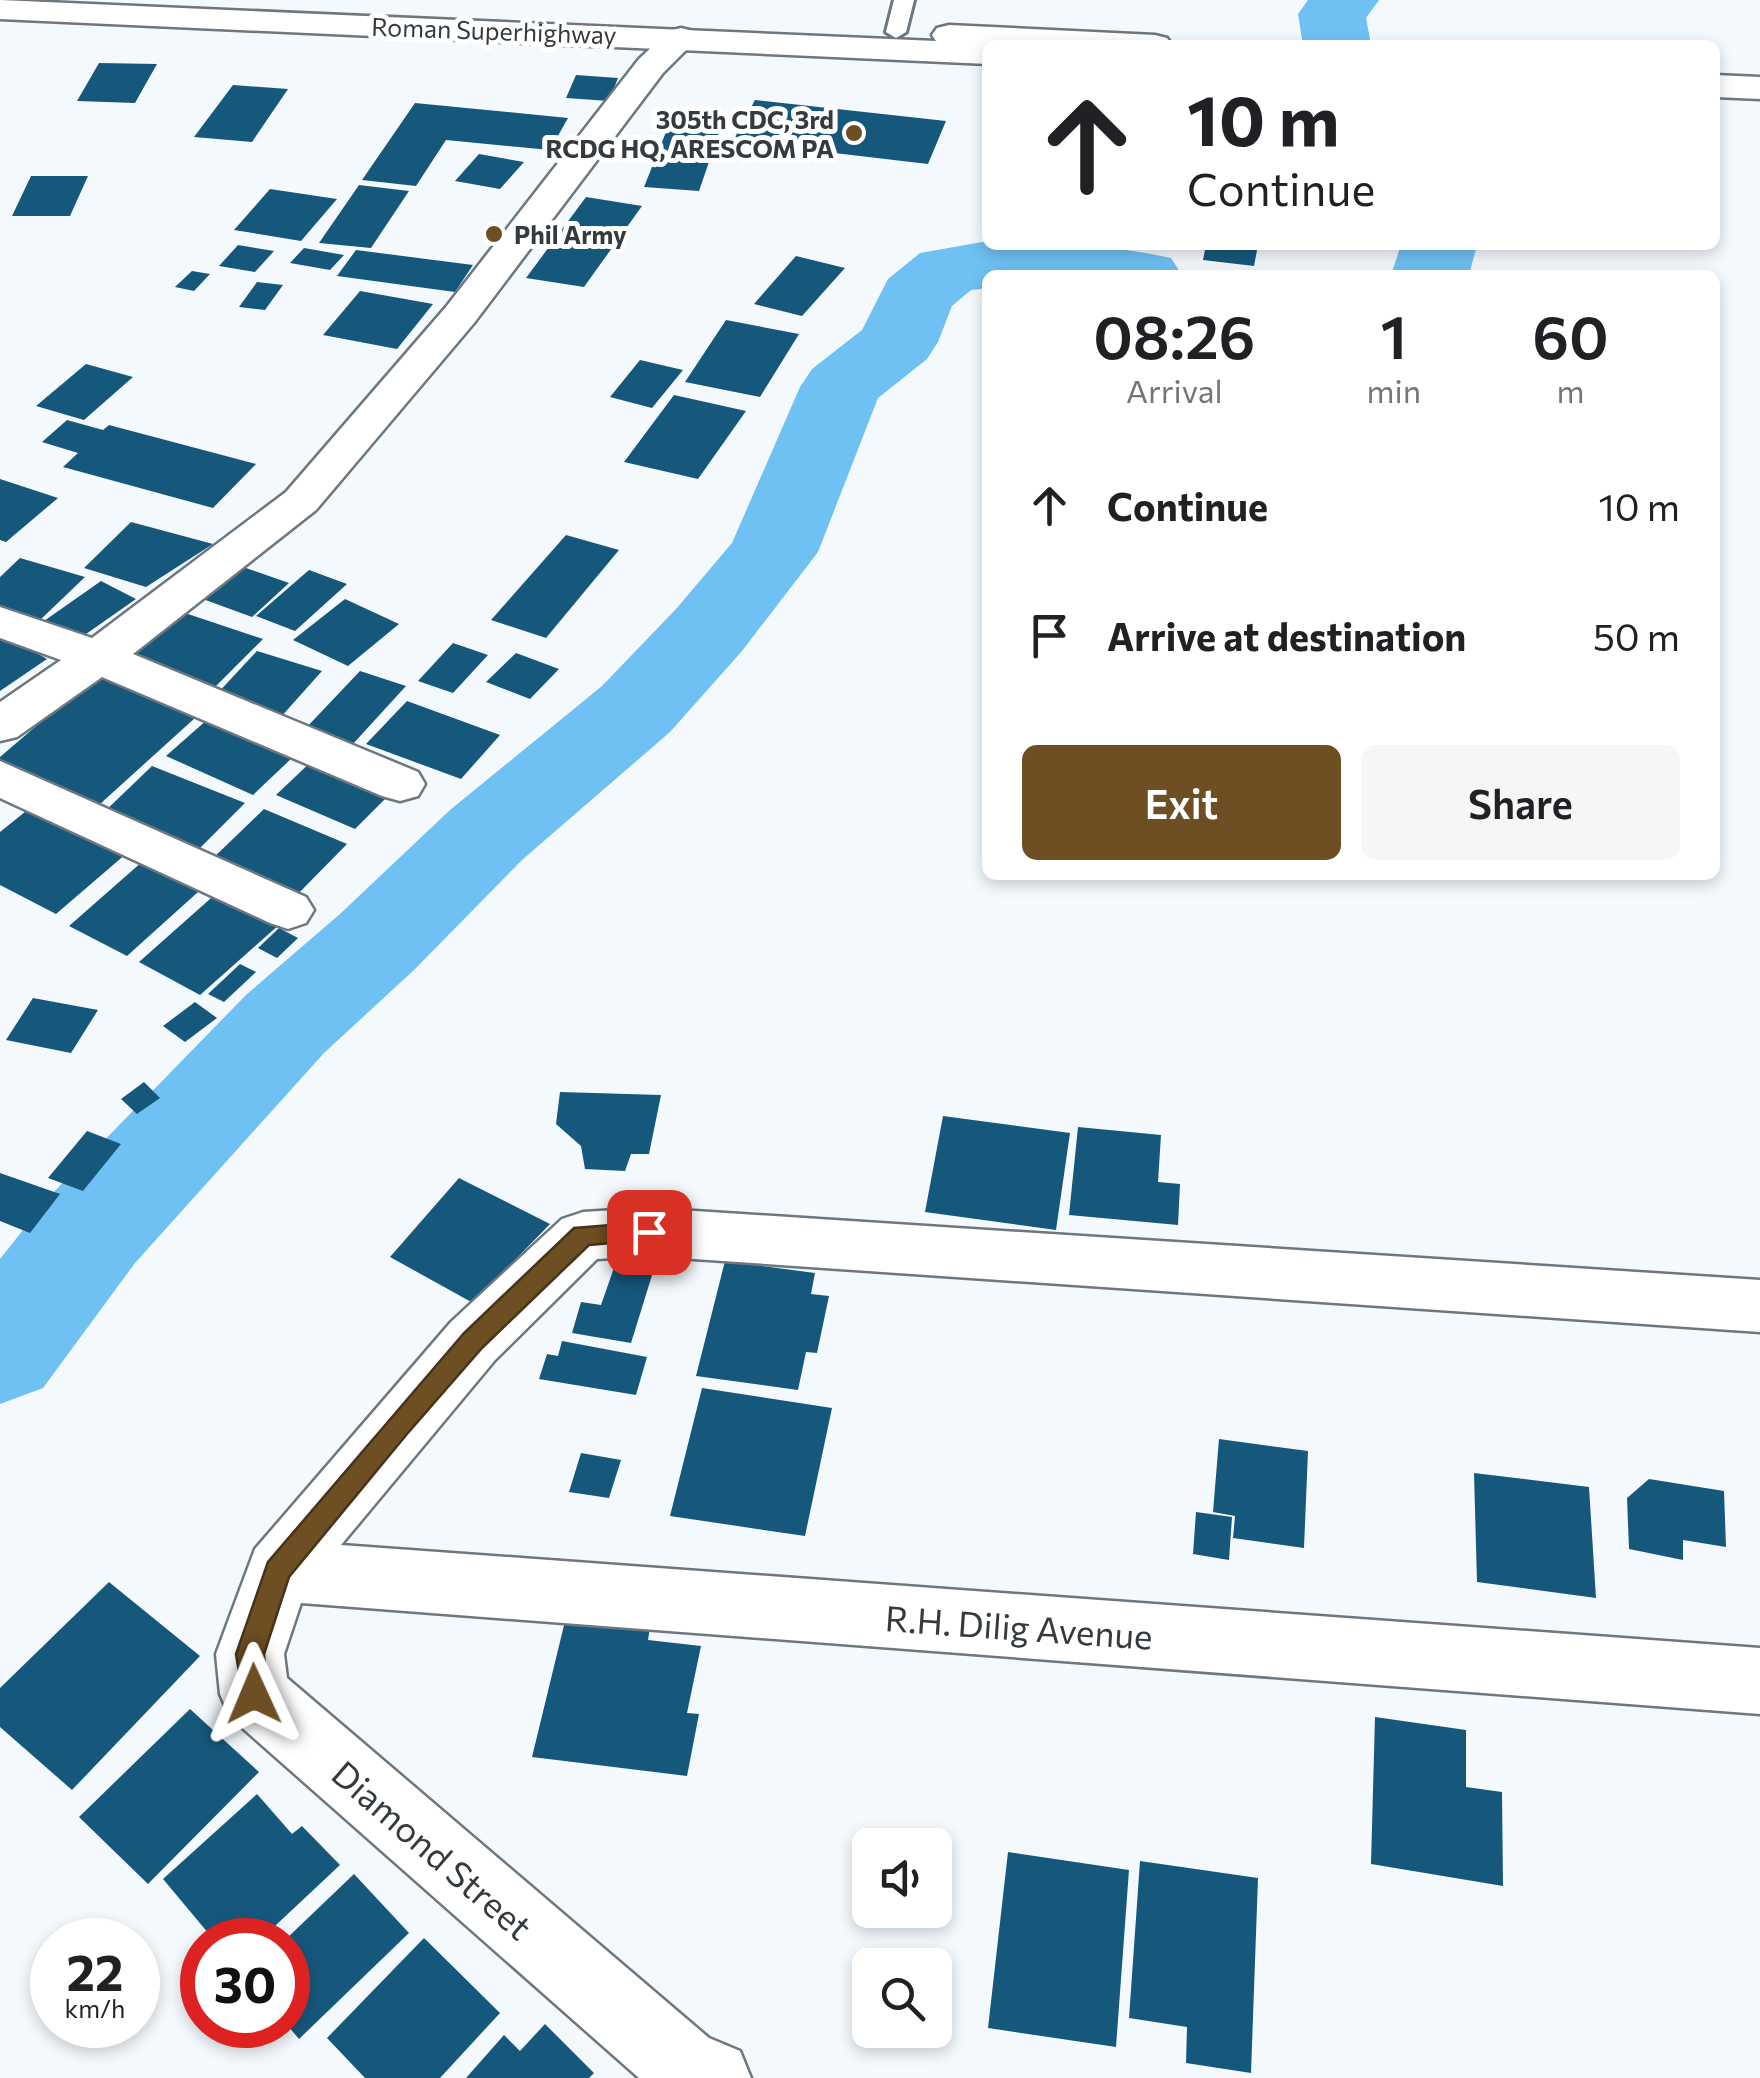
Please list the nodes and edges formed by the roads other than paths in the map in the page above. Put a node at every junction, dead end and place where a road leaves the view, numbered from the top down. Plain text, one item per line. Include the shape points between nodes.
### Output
1 (298, 0) edge
2 (0, 10) edge
3 (900, 16) edge
4 (682, 38) junction
5 (1111, 40) edge
6 (982, 54) edge
7 (1720, 68) edge
8 (1760, 69) edge
9 (1720, 86) edge
10 (1760, 88) edge
11 (0, 622) edge
12 (98, 658) junction
13 (0, 725) edge
14 (0, 778) edge
15 (400, 784) dead end
16 (288, 910) dead end
17 (1760, 1306) edge
18 (278, 1570) junction
19 (1760, 1681) edge
20 (713, 2078) edge

1 - 3 street, Roman Superhighway
2 - 4 street, Roman Superhighway
3 - 5 street, Roman Superhighway
4 - 6 street, Roman Superhighway
4 - 12 street via 650,66 460,315 301,500
7 - 8 street
9 - 10 street
11 - 12 street
12 - 13 street
12 - 15 street
14 - 16 street
17 - 18 street via 649,1232 583,1236 473,1341
18 - 19 street, R.H. Dilig Avenue
18 - 20 street, Diamond Street via 250,1654 254,1694 685,2068

